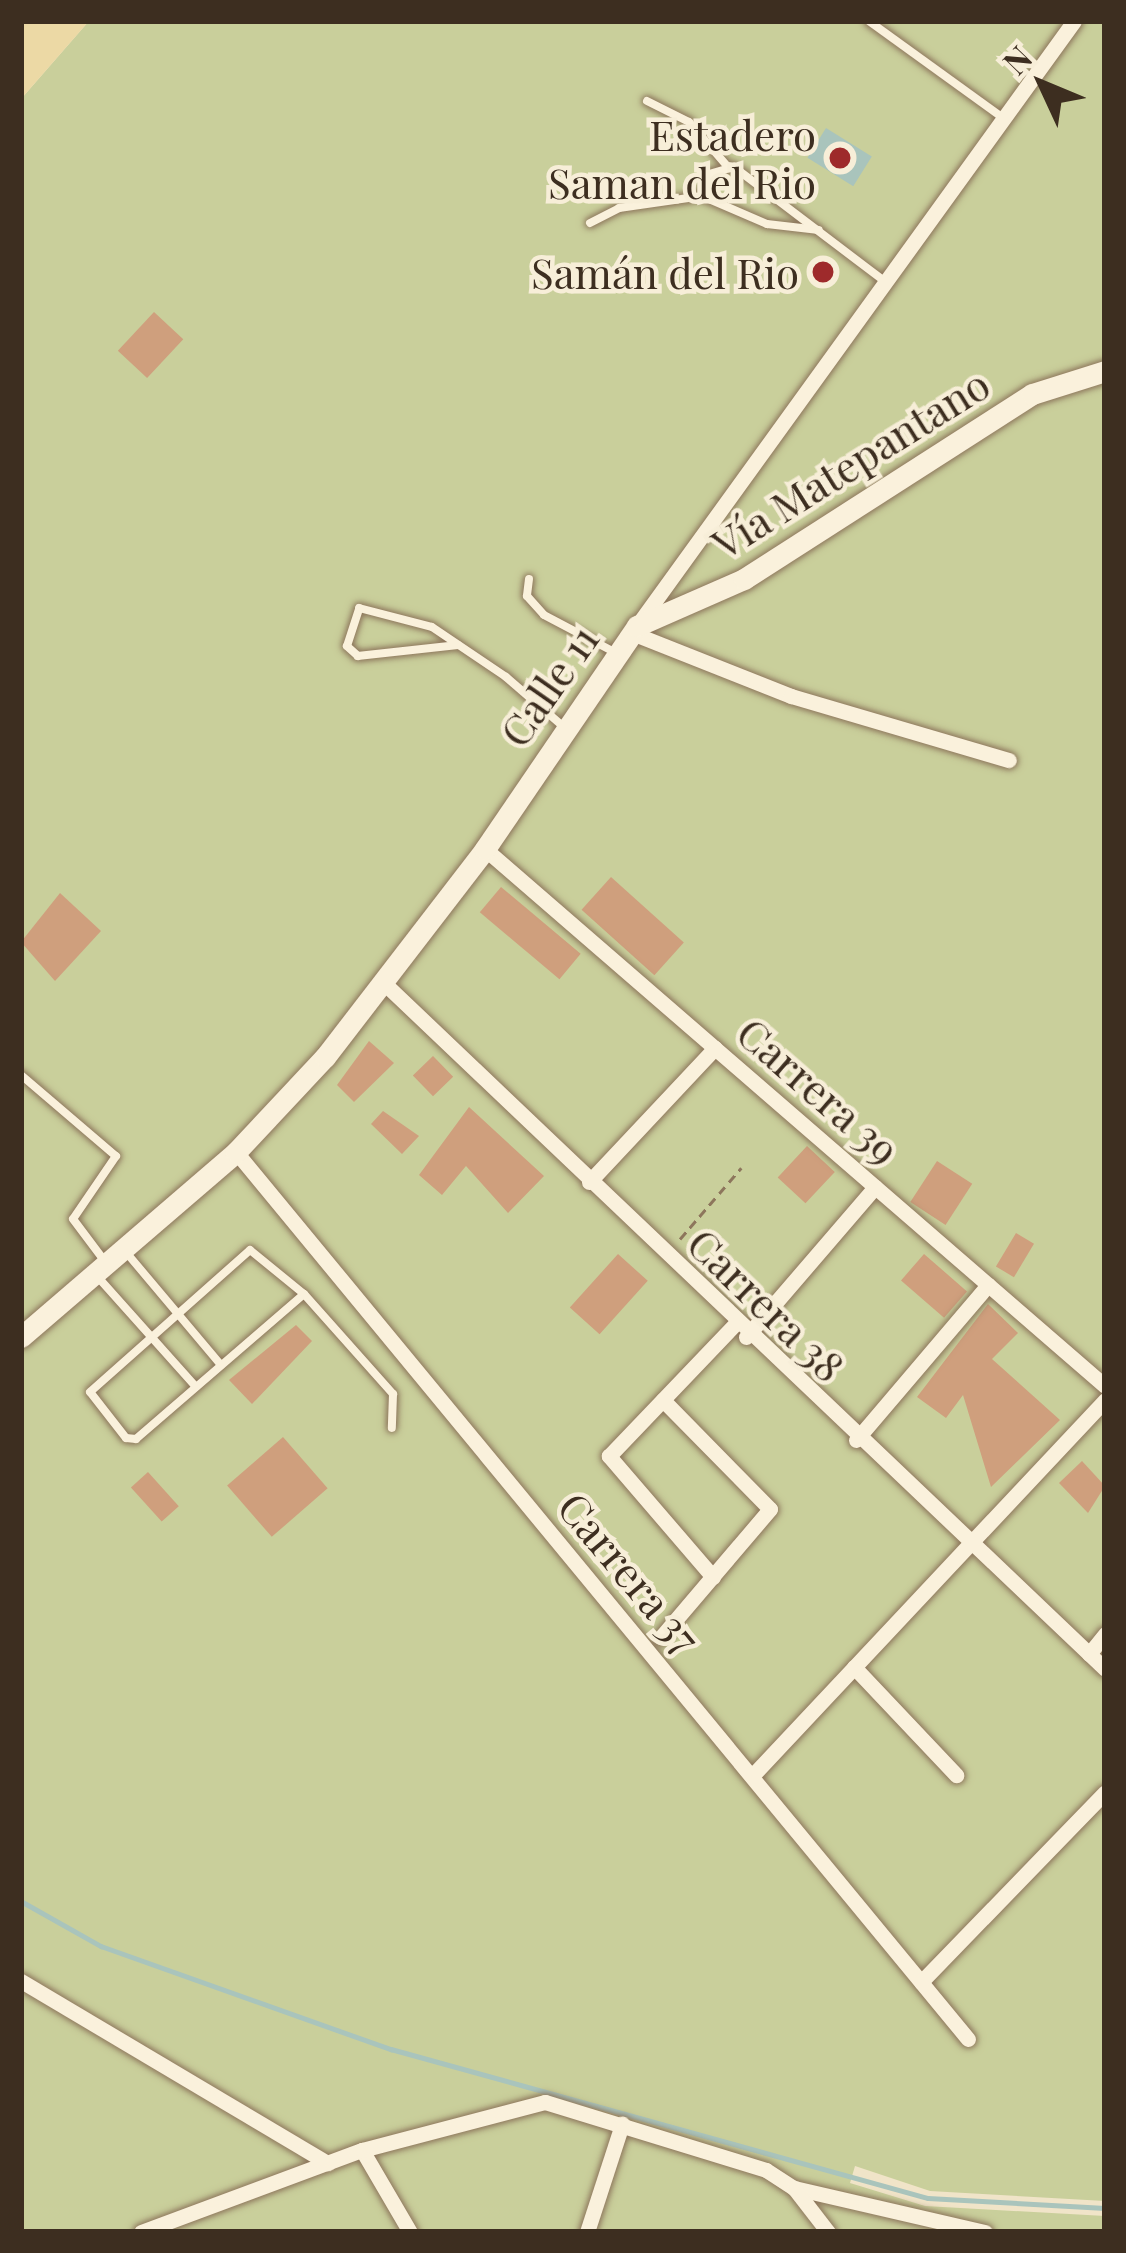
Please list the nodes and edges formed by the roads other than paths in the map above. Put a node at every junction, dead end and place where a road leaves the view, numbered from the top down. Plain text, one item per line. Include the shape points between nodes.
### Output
1 (869, 21) edge
2 (1075, 21) edge
3 (647, 100) dead end
4 (1004, 119) junction
5 (728, 167) junction
6 (702, 196) junction
7 (590, 224) dead end
8 (820, 230) junction
9 (890, 286) junction
10 (1105, 371) edge
11 (529, 578) dead end
12 (635, 629) junction
13 (458, 645) junction
14 (617, 653) junction
15 (564, 727) junction
16 (1009, 760) dead end
17 (485, 849) junction
18 (385, 984) junction
19 (715, 1048) junction
20 (21, 1075) edge
21 (236, 1152) junction
22 (589, 1181) junction
23 (875, 1187) junction
24 (108, 1263) junction
25 (988, 1285) junction
26 (304, 1294) junction
27 (178, 1313) junction
28 (740, 1331) junction
29 (21, 1337) edge
30 (152, 1338) junction
31 (221, 1365) junction
32 (1105, 1386) edge
33 (196, 1387) junction
34 (663, 1400) junction
35 (1105, 1400) edge
36 (392, 1428) dead end
37 (856, 1440) junction
38 (970, 1544) junction
39 (713, 1577) junction
40 (1105, 1634) edge
41 (661, 1637) dead end
42 (1089, 1654) junction
43 (854, 1667) junction
44 (1105, 1669) edge
45 (956, 1775) dead end
46 (752, 1776) junction
47 (1105, 1792) edge
48 (21, 1981) edge
49 (920, 1982) junction
50 (968, 2039) dead end
51 (622, 2124) junction
52 (362, 2150) junction
53 (328, 2163) junction
54 (794, 2188) junction
55 (141, 2232) edge
56 (410, 2232) edge
57 (587, 2232) edge
58 (828, 2232) edge
59 (985, 2232) edge

1 - 4 lane
2 - 4 street, Calle 11
3 - 5 lane via 688,122
4 - 9 street, Calle 11
5 - 6 lane via 709,174
5 - 8 lane
6 - 7 lane via 620,208
6 - 8 lane via 766,224
8 - 9 lane
9 - 12 street, Calle 11
10 - 12 main road, Vía Matepantano via 1032,394 744,579
11 - 14 lane via 527,596 544,614
12 - 14 main road, Calle 11
12 - 16 street via 791,696
13 - 13 lane via 432,627 359,608 347,646 358,656
13 - 15 lane
14 - 15 main road, Calle 11
15 - 17 main road, Calle 11
17 - 18 main road, Calle 11
17 - 19 street, Carrera 39
18 - 21 main road, Calle 11
18 - 22 street, Carrera 38
19 - 22 street
19 - 23 street, Carrera 39
20 - 24 lane via 116,1156 73,1219
21 - 24 main road, Calle 11
21 - 46 street, Carrera 37
22 - 28 street, Carrera 38
23 - 25 street, Carrera 39
23 - 28 street
24 - 27 lane
24 - 29 main road, Calle 11
24 - 30 lane
25 - 32 street, Carrera 39
25 - 37 street
26 - 27 lane via 250,1250
26 - 31 lane
26 - 36 lane via 393,1394
27 - 30 lane
27 - 31 lane
28 - 34 street
28 - 37 street, Carrera 38
30 - 33 lane
30 - 33 lane via 90,1392 126,1438 136,1439
31 - 33 lane
34 - 39 street via 609,1456
34 - 39 street via 770,1509
35 - 38 street
37 - 38 street, Carrera 38
38 - 42 street, Carrera 38
38 - 43 street
39 - 41 street
40 - 42 street
42 - 44 street, Carrera 38
43 - 45 street
43 - 46 street
46 - 49 street, Carrera 37
47 - 49 street
48 - 53 street
49 - 50 street, Carrera 37
51 - 52 street via 545,2102
51 - 54 street
51 - 57 street
52 - 53 street
52 - 56 street
53 - 55 street
54 - 58 street
54 - 59 street

